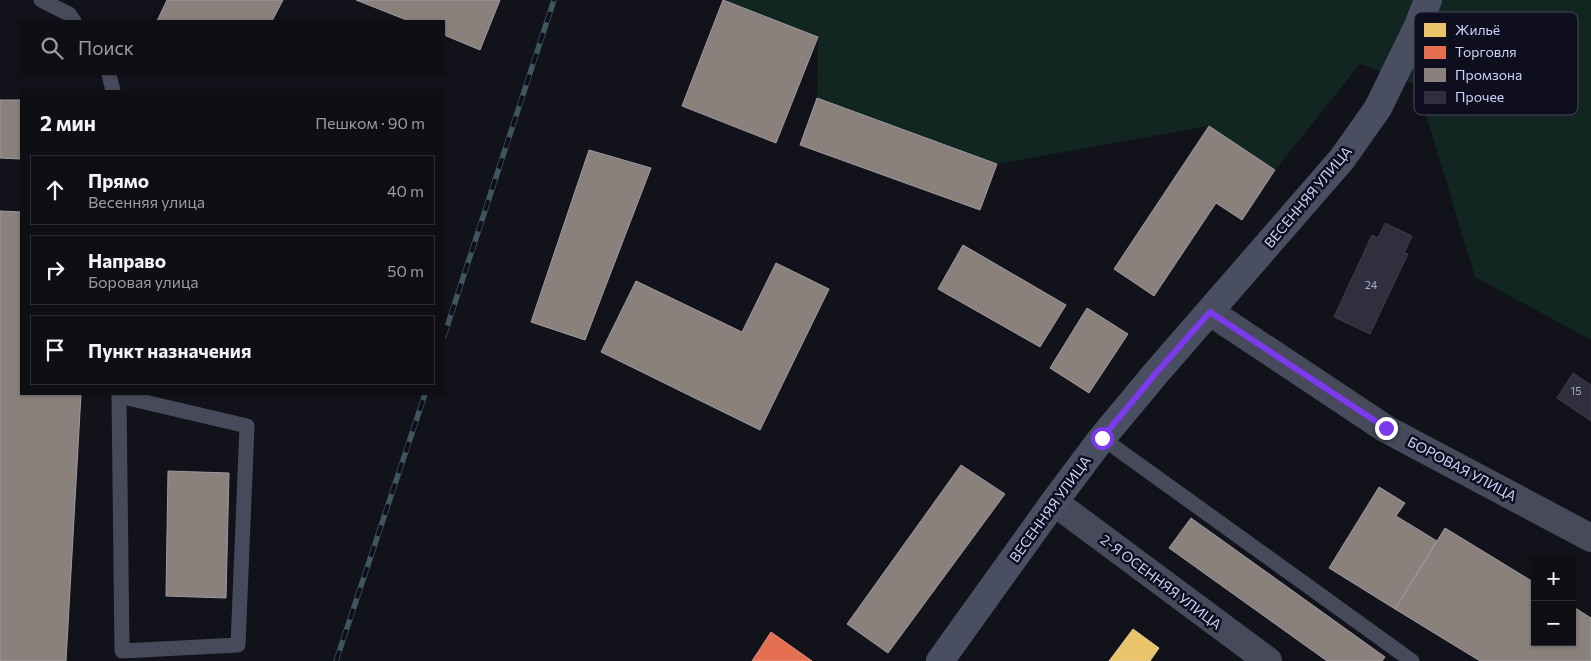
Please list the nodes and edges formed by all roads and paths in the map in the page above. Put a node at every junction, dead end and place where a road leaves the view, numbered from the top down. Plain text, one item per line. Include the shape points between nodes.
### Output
1 (41, 0) edge
2 (1428, 0) edge
3 (1423, 12) edge
4 (73, 20) edge
5 (1414, 34) edge
6 (109, 75) edge
7 (113, 90) edge
8 (1210, 312) junction
9 (119, 395) edge
10 (1102, 438) junction
11 (1054, 502) junction
12 (1591, 538) edge
13 (940, 661) edge
14 (1268, 661) edge
15 (1412, 661) edge

1 - 4 lane via 69,14
2 - 3 main road, ВЕСЕННЯЯ УЛИЦА
5 - 8 main road, ВЕСЕННЯЯ УЛИЦА via 1378,108 1342,159
6 - 7 lane
8 - 10 main road, ВЕСЕННЯЯ УЛИЦА
8 - 12 street, БОРОВАЯ УЛИЦА via 1386,428
9 - 9 lane via 122,651 238,644 247,426
10 - 11 main road, ВЕСЕННЯЯ УЛИЦА
10 - 15 lane
11 - 13 main road, ВЕСЕННЯЯ УЛИЦА
11 - 14 street, 2-Я ОСЕННЯЯ УЛИЦА

